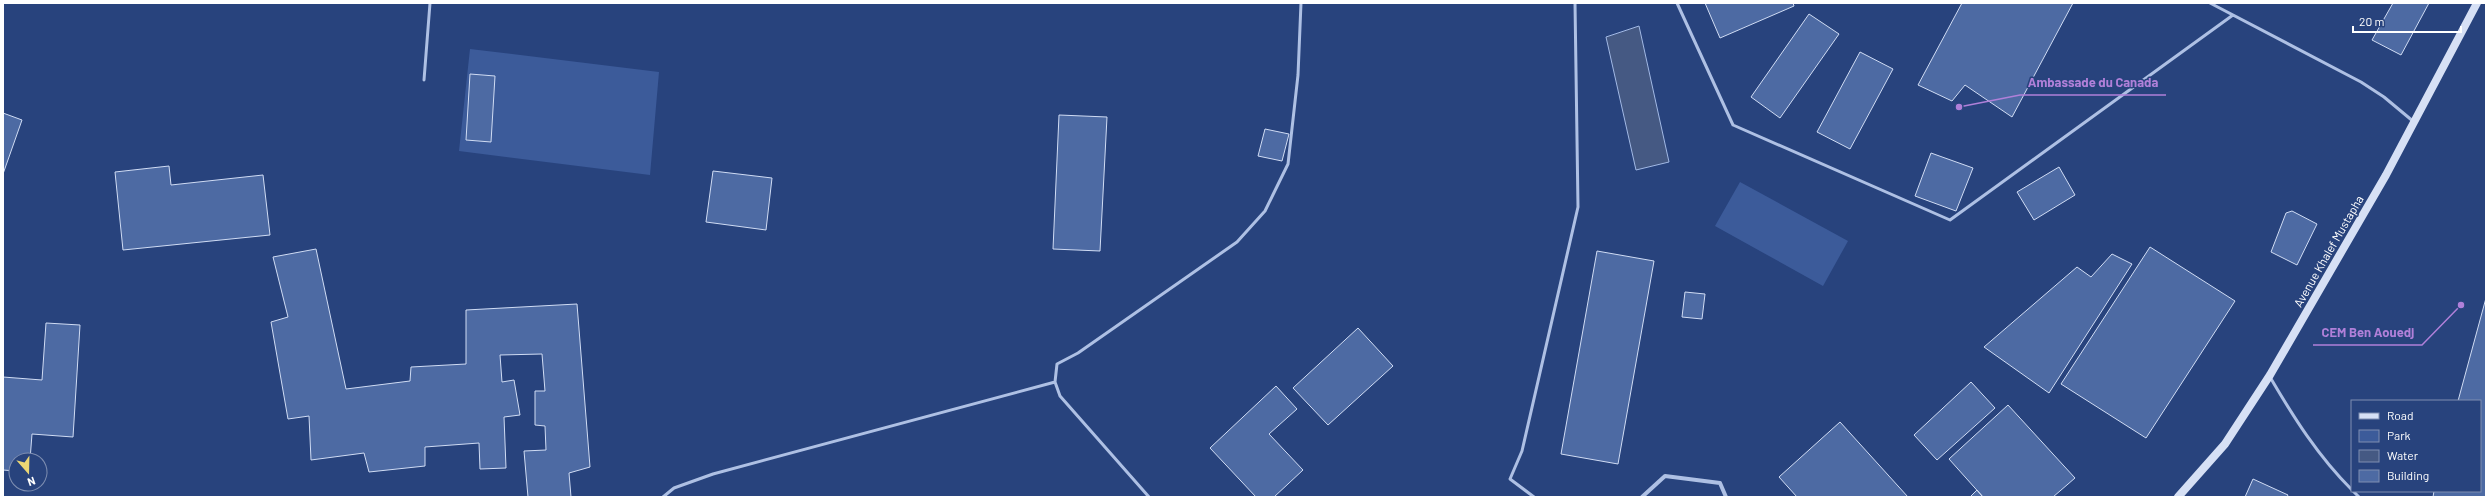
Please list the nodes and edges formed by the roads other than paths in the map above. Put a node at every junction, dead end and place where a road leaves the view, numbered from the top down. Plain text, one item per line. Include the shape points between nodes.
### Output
1 (430, 3) edge
2 (1300, 3) edge
3 (1575, 3) edge
4 (1677, 3) edge
5 (2210, 3) edge
6 (2477, 3) edge
7 (2233, 15) junction
8 (424, 80) dead end
9 (2414, 122) junction
10 (2270, 375) junction
11 (1055, 382) junction
12 (2351, 488) edge
13 (662, 497) edge
14 (1149, 497) edge
15 (1534, 497) edge
16 (1642, 497) edge
17 (1726, 497) edge
18 (2178, 497) edge

1 - 8 lane
2 - 11 lane via 1298,75 1288,164 1264,211 1238,242 1078,353 1057,364
3 - 15 lane via 1578,207 1522,451 1510,479
4 - 7 lane via 1733,125 1950,220
5 - 7 lane
6 - 9 main road, Avenue Khalef Mustapha
7 - 9 lane via 2361,82
9 - 10 main road, Avenue Khalef Mustapha
10 - 12 lane via 2311,443 2329,467
10 - 18 main road, Avenue Khalef Mustapha via 2225,444
11 - 13 lane via 713,474 674,488
11 - 14 lane via 1060,396
16 - 17 street via 1665,476 1720,483

